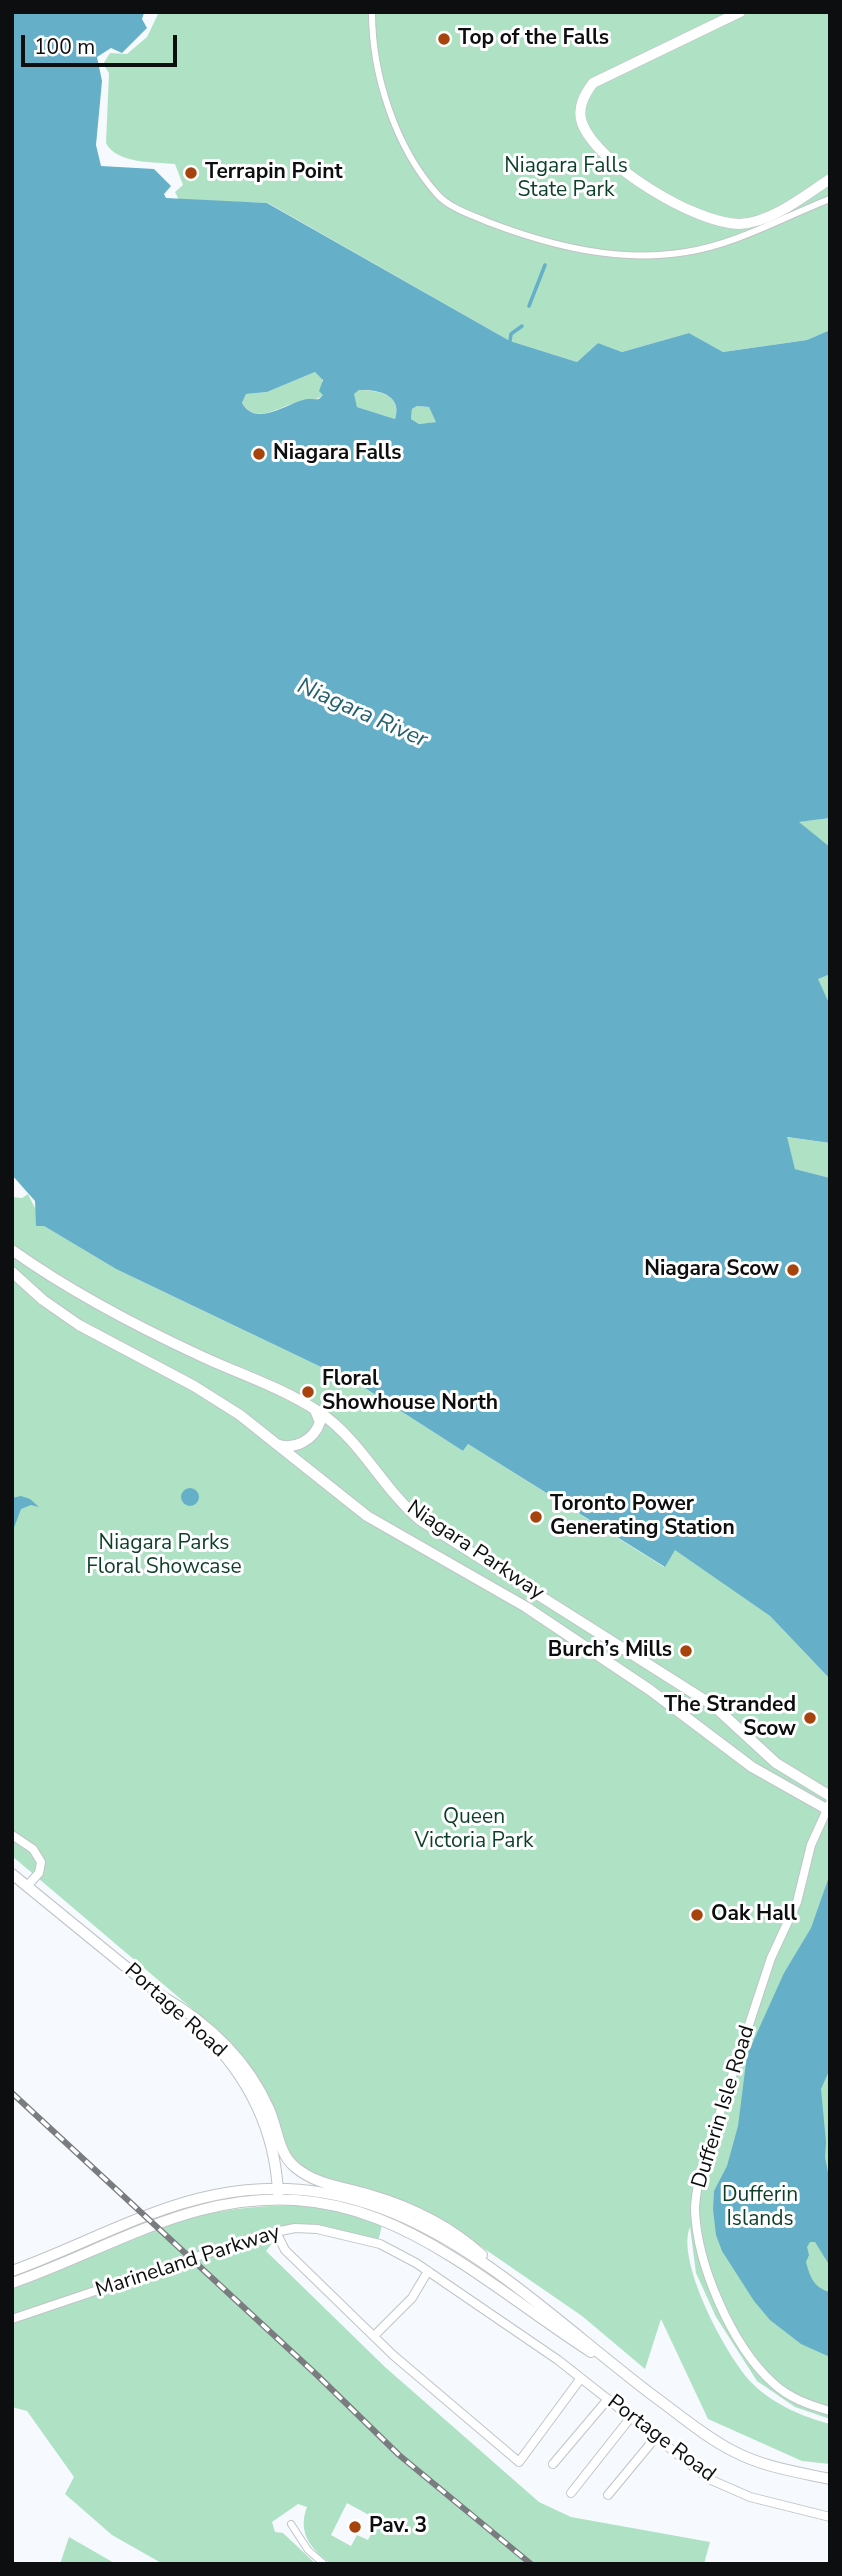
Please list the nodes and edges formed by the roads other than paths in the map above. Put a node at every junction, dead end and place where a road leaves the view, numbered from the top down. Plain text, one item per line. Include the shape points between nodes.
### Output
1 (372, 12) edge
2 (740, 12) edge
3 (830, 179) edge
4 (830, 199) edge
5 (12, 1251) edge
6 (12, 1272) edge
7 (313, 1408) junction
8 (274, 1442) junction
9 (830, 1796) edge
10 (829, 1808) edge
11 (12, 1835) edge
12 (12, 1874) edge
13 (27, 1886) junction
14 (160, 1995) junction
15 (278, 2194) junction
16 (276, 2232) junction
17 (12, 2271) edge
18 (428, 2271) junction
19 (510, 2281) junction
20 (12, 2283) edge
21 (12, 2319) edge
22 (374, 2336) junction
23 (544, 2351) joint
24 (581, 2378) junction
25 (631, 2379) junction
26 (608, 2399) junction
27 (830, 2411) edge
28 (631, 2417) junction
29 (656, 2437) junction
30 (553, 2464) dead end
31 (830, 2479) edge
32 (571, 2493) dead end
33 (608, 2495) dead end
34 (830, 2516) edge
35 (291, 2524) dead end
36 (324, 2564) edge

1 - 4 street via 374,52 399,135 438,197 473,216 563,247 639,256 685,253 732,242
2 - 3 street via 593,83 582,101 582,122 599,151 638,182 673,202 728,223 765,218
5 - 7 main road, Niagara Parkway via 163,1338
6 - 8 main road, Niagara Parkway via 79,1325 211,1396
7 - 8 main road via 320,1422 313,1436 290,1446
7 - 9 main road, Niagara Parkway via 347,1435 420,1520 714,1706 776,1763
8 - 10 main road, Niagara Parkway via 367,1516 526,1607 650,1690 752,1767
10 - 27 street, Dufferin Isle Road via 811,1845 797,1902 771,1958 700,2173 695,2209 701,2254 724,2316 774,2384 804,2404
11 - 13 street via 33,1849 41,1862 39,1873
12 - 13 main road, Portage Road
13 - 14 main road, Portage Road
14 - 15 main road, Portage Road via 206,2036 246,2082 267,2130
14 - 19 main road via 195,2017 241,2062 261,2092 284,2152 297,2169 315,2180 369,2194 426,2217 466,2241
15 - 17 main road, Marineland Parkway via 233,2192 188,2202
15 - 19 main road, Portage Road via 342,2195 400,2214 443,2236
15 - 20 main road, Marineland Parkway via 192,2213
15 - 25 main road, Portage Road via 339,2206 411,2232
16 - 18 street, Marineland Parkway via 317,2229 380,2244
16 - 21 street, Marineland Parkway
16 - 22 street via 285,2250
18 - 22 street via 412,2298
18 - 23 street, Marineland Parkway
19 - 25 main road, Portage Road
22 - 24 street via 519,2462
23 - 24 street, Portage Road
24 - 26 street, Portage Road
25 - 31 main road, Portage Road via 734,2452
26 - 28 street, Portage Road
26 - 30 street
28 - 29 street, Portage Road
28 - 32 street
29 - 33 street
29 - 34 street, Portage Road via 709,2479 750,2497
35 - 36 street

